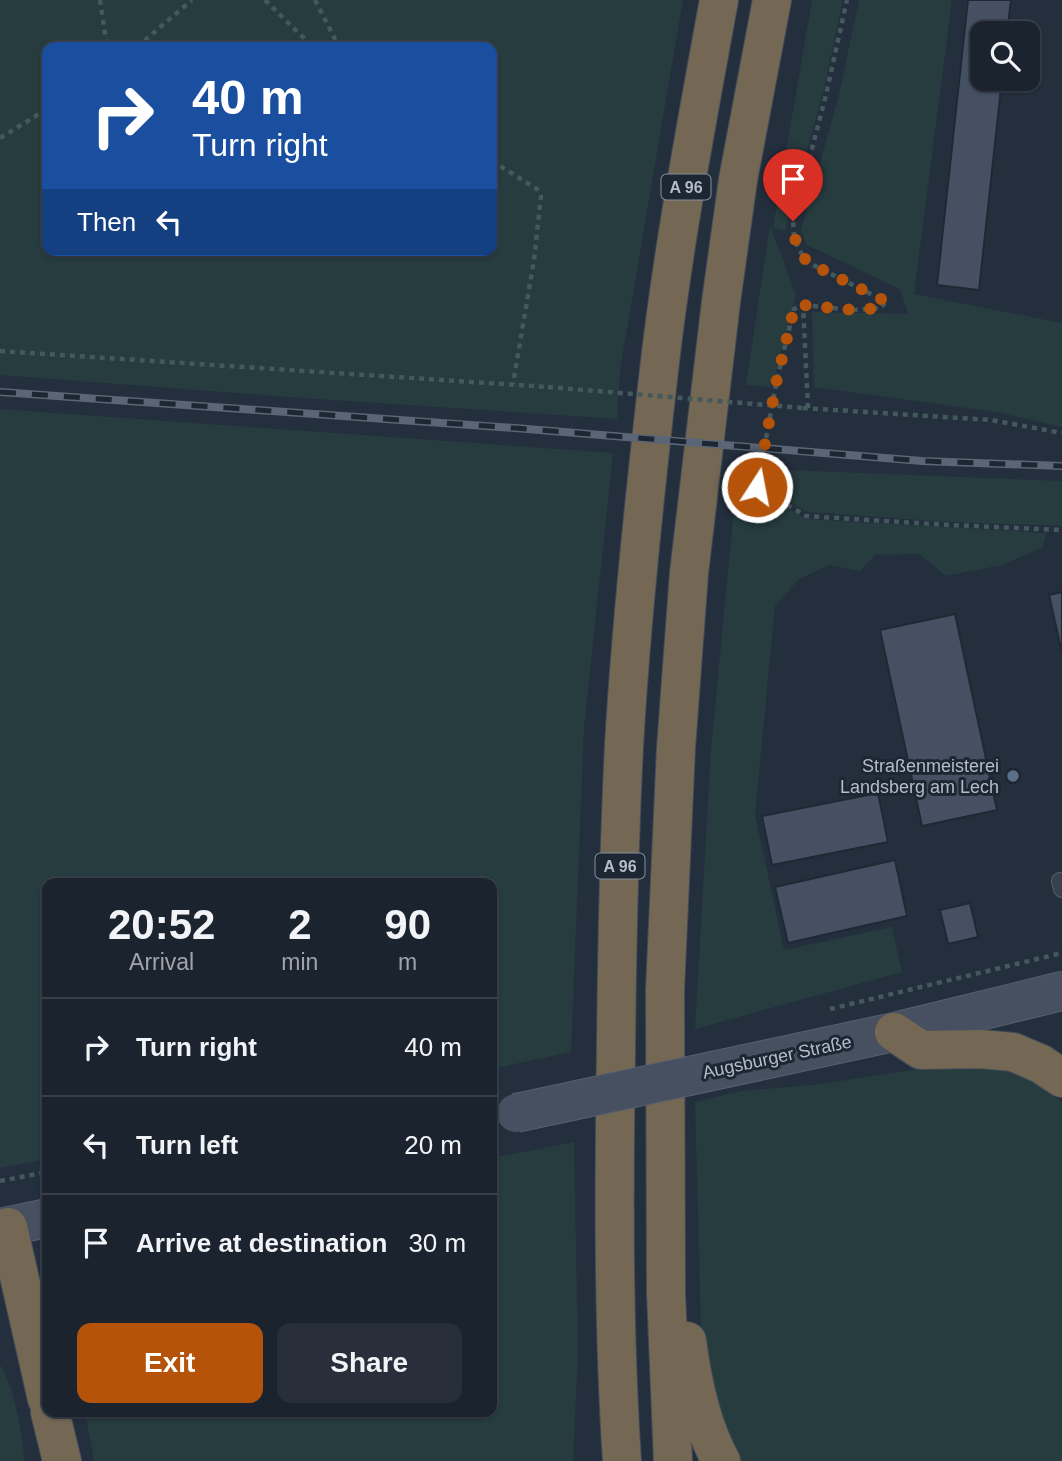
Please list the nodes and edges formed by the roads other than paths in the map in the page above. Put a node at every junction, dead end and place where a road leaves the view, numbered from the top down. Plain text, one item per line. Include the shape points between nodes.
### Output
1 (719, 0) edge
2 (772, 0) edge
3 (1062, 991) edge
4 (894, 1032) junction
5 (1062, 1078) edge
6 (504, 1116) edge
7 (665, 1183) junction
8 (42, 1219) edge
9 (4, 1228) edge
10 (0, 1323) edge
11 (615, 1360) junction
12 (42, 1364) edge
13 (42, 1372) edge
14 (51, 1417) edge
15 (62, 1461) edge
16 (598, 1461) edge
17 (621, 1461) edge
18 (673, 1461) edge
19 (721, 1461) edge

1 - 11 highway, A 96 via 660,361 635,597 617,939
2 - 7 highway, A 96 via 738,180 689,573 666,942
3 - 4 main road, Augsburger Straße
4 - 5 highway via 921,1050 1013,1052
4 - 6 main road, Augsburger Straße, bridge
7 - 18 highway, A 96
7 - 19 highway via 692,1374
8 - 9 main road
9 - 12 highway
10 - 13 highway
11 - 16 highway
11 - 17 highway, A 96
14 - 15 highway

